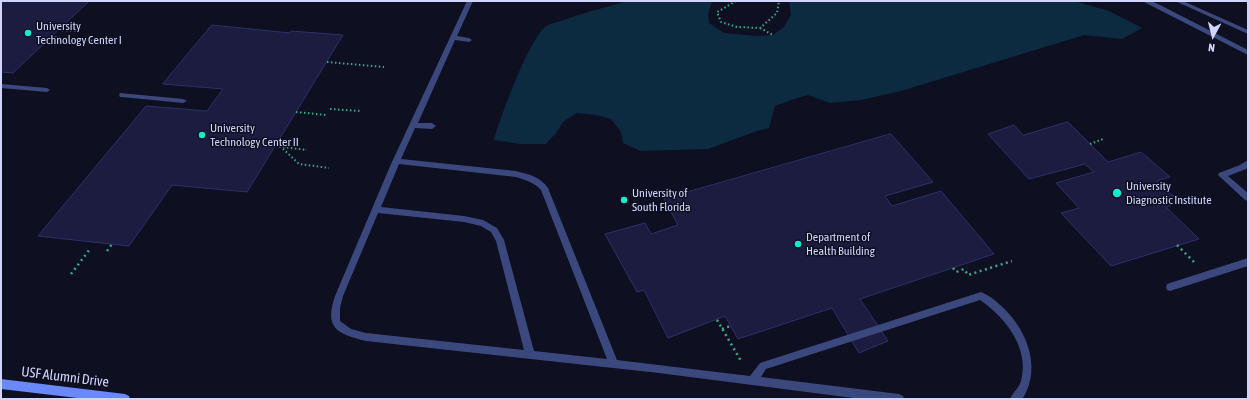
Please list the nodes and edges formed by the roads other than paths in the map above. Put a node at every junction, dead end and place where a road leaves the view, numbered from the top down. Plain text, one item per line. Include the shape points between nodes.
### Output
1 (470, 1) edge
2 (1146, 1) edge
3 (1178, 1) edge
4 (1248, 32) edge
5 (453, 38) junction
6 (469, 40) dead end
7 (1248, 53) edge
8 (1, 86) edge
9 (47, 90) dead end
10 (122, 95) dead end
11 (183, 101) dead end
12 (414, 125) junction
13 (432, 126) dead end
14 (397, 161) junction
15 (1248, 163) edge
16 (1248, 198) edge
17 (376, 210) junction
18 (1248, 262) edge
19 (1170, 287) dead end
20 (530, 355) junction
21 (614, 364) junction
22 (752, 381) junction
23 (1, 384) edge
24 (125, 399) edge
25 (899, 399) edge
26 (1015, 399) edge

1 - 5 street
2 - 7 street
3 - 4 street
5 - 6 street
5 - 12 street
8 - 9 street
10 - 11 street
12 - 13 street
12 - 14 street
14 - 17 street
14 - 21 street via 516,174 538,182 544,188
15 - 16 street via 1222,175
17 - 20 street via 464,219 483,223 494,230 500,240
17 - 20 street via 339,296 335,308 336,323 349,333 366,337
18 - 19 street
20 - 21 street
21 - 22 street
22 - 25 street
22 - 26 street via 763,366 981,296 1000,309 1010,321 1025,350 1028,368 1026,382
23 - 24 street, USF Alumni Drive

